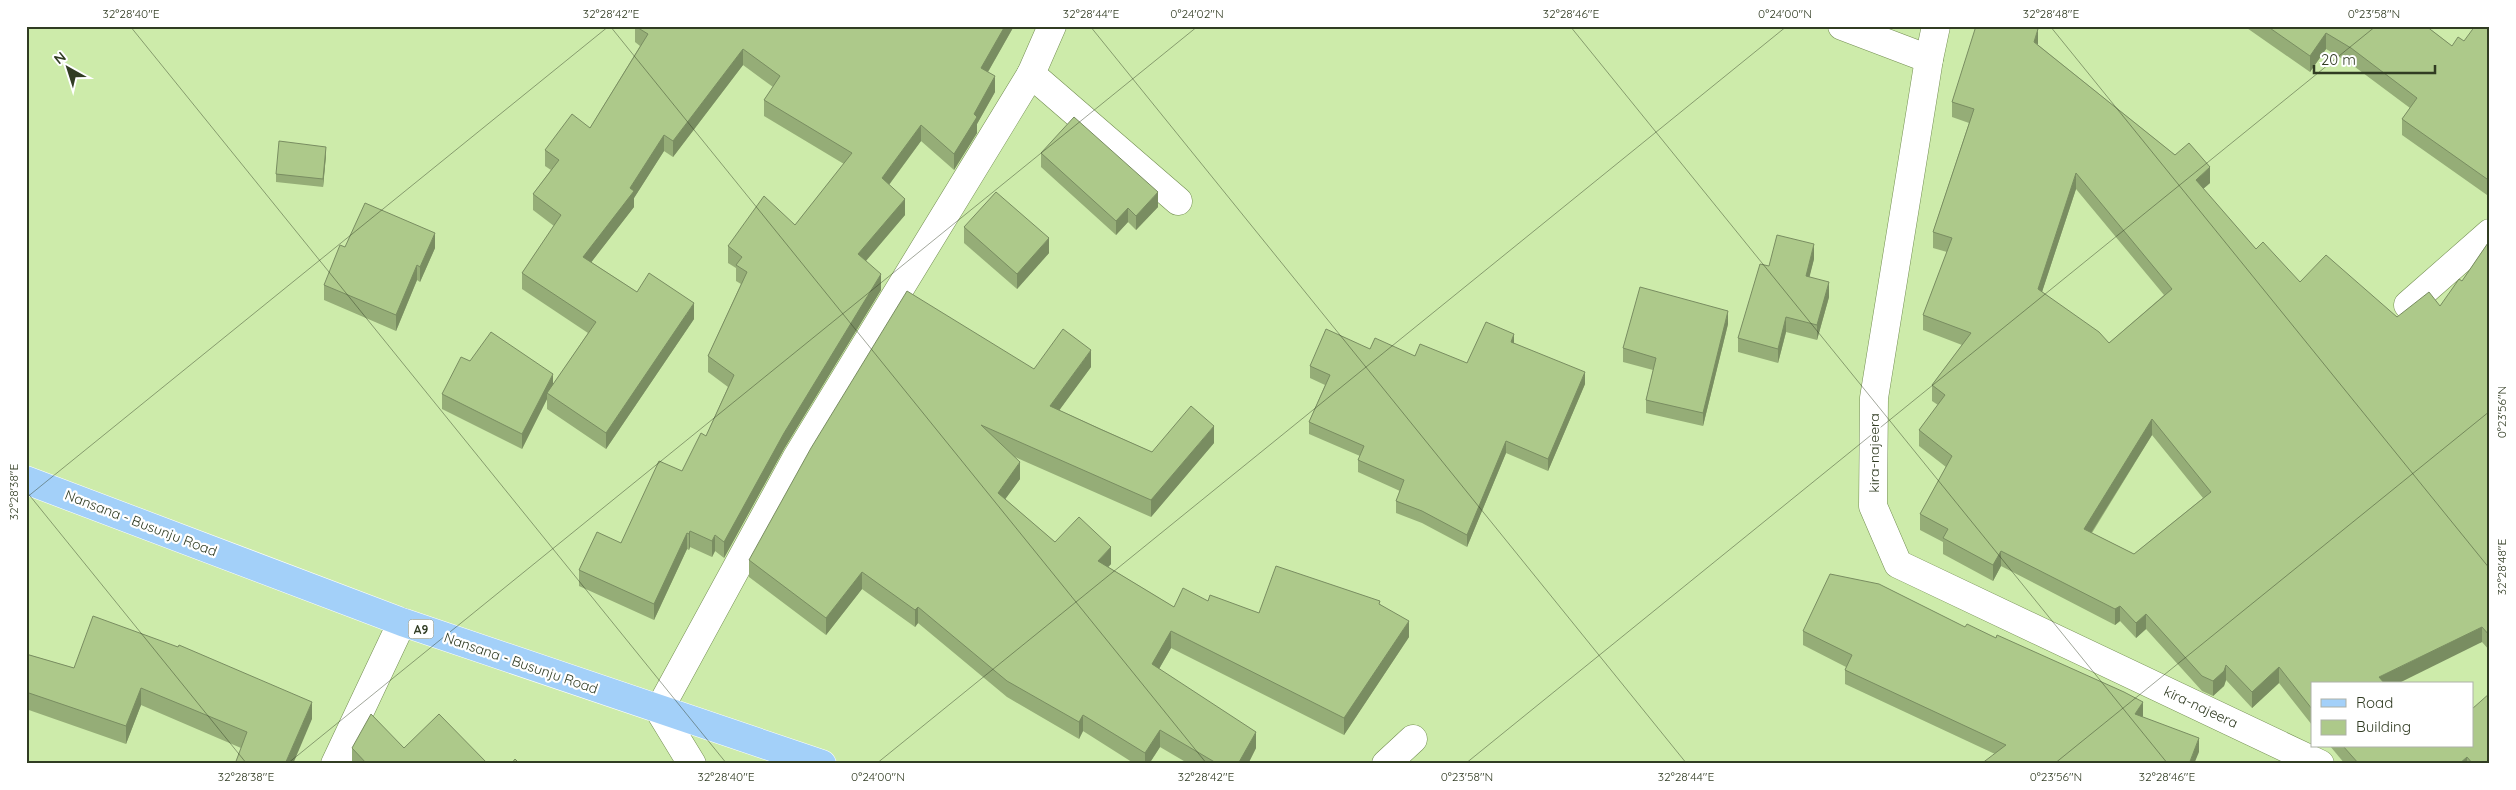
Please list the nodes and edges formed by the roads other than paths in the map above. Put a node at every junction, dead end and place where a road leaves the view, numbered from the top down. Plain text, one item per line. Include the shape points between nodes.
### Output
1 (1052, 26) edge
2 (1842, 26) edge
3 (1936, 26) edge
4 (1929, 59) junction
5 (1031, 74) junction
6 (1178, 201) dead end
7 (2490, 233) edge
8 (2408, 306) edge
9 (26, 480) edge
10 (402, 622) junction
11 (659, 710) junction
12 (1413, 740) dead end
13 (335, 764) edge
14 (692, 764) edge
15 (822, 764) edge
16 (1386, 764) edge
17 (2320, 764) edge

1 - 5 street
2 - 4 street
3 - 4 street, kira-najeera
4 - 17 street, kira-najeera via 1874,398 1874,506 1898,564
5 - 6 street
5 - 11 street via 797,457
7 - 8 street
9 - 10 main road, Nansana - Busunju Road / A9
10 - 11 main road, Nansana - Busunju Road / A9
10 - 13 street
11 - 14 street
11 - 15 main road, Nansana - Busunju Road / A9
12 - 16 street

